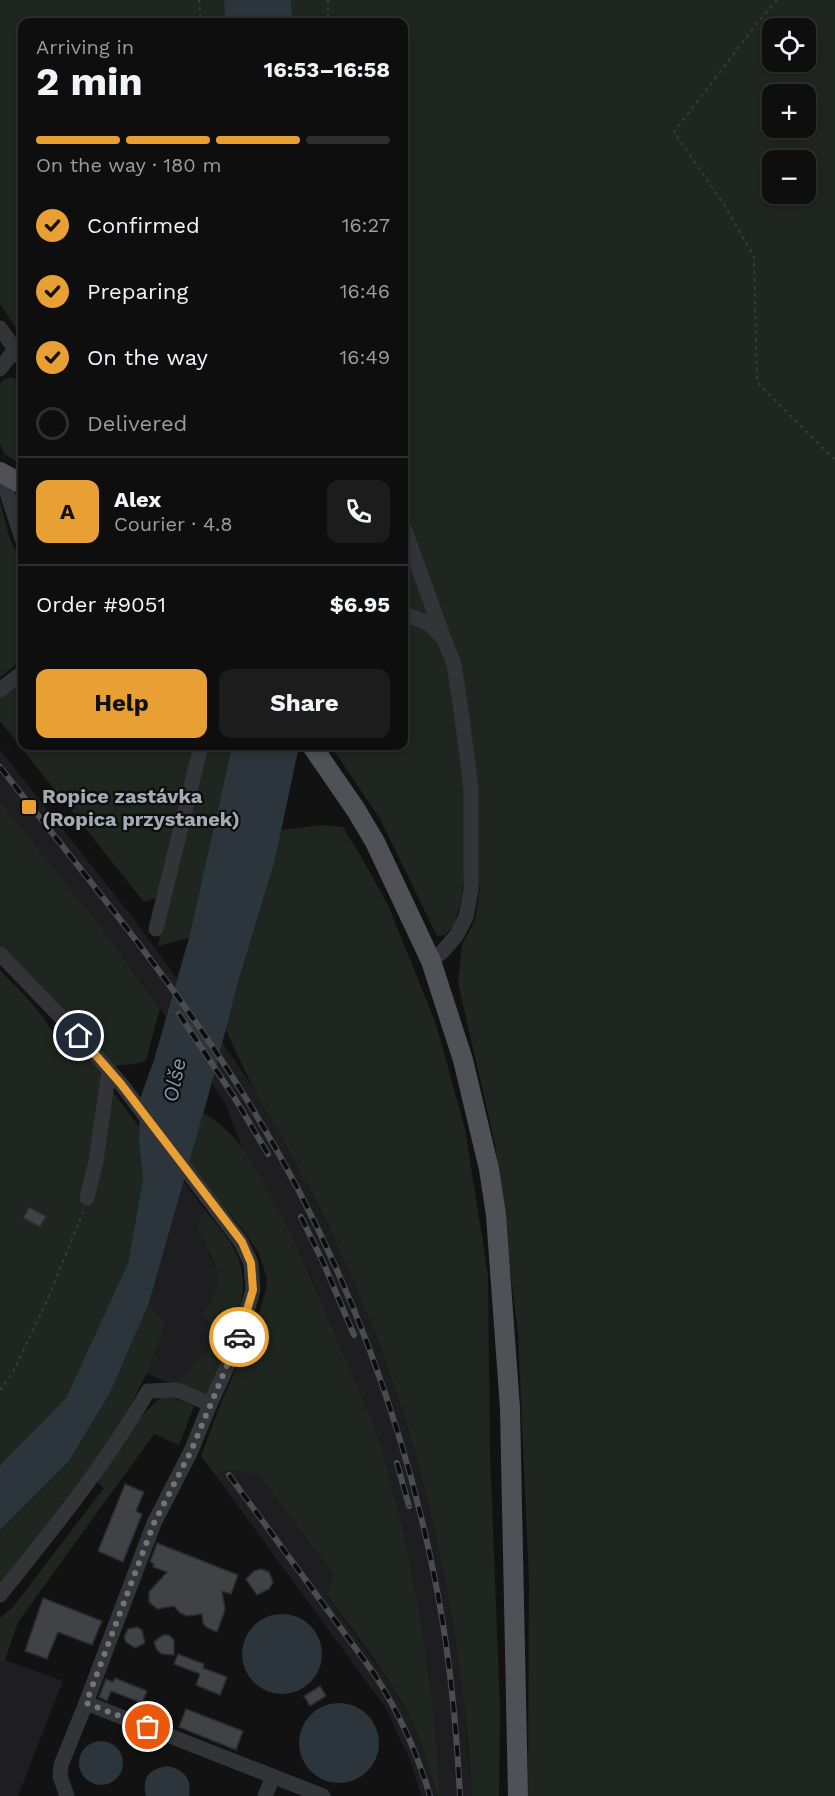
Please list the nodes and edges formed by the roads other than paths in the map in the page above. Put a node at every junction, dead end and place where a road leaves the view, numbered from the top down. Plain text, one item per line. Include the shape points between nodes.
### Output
1 (0, 328) edge
2 (18, 353) edge
3 (18, 355) edge
4 (0, 369) edge
5 (0, 472) edge
6 (18, 482) edge
7 (18, 527) edge
8 (408, 539) edge
9 (408, 616) edge
10 (444, 639) junction
11 (18, 676) edge
12 (0, 690) edge
13 (200, 750) edge
14 (317, 752) edge
15 (156, 929) dead end
16 (0, 954) edge
17 (431, 961) junction
18 (109, 1071) junction
19 (87, 1198) road end
20 (210, 1404) junction
21 (0, 1595) edge
22 (86, 1703) junction
23 (273, 1777) junction
24 (67, 1796) edge
25 (265, 1796) edge
26 (323, 1796) edge
27 (518, 1796) edge

1 - 2 street
3 - 4 street
5 - 6 main road, bridge
5 - 7 street
8 - 10 street
9 - 10 street via 428,623
10 - 17 street via 454,664 471,788 471,891 466,917 456,936
11 - 12 street
13 - 15 street
14 - 17 main road via 375,842
16 - 18 street
17 - 27 main road via 463,1060 496,1215 510,1408
18 - 19 street
18 - 20 street via 242,1242 251,1263 253,1290 237,1343
20 - 21 street via 177,1390 148,1391 70,1507
20 - 22 street via 154,1523
22 - 23 street
22 - 24 street via 61,1765 60,1776
23 - 25 street
23 - 26 street

